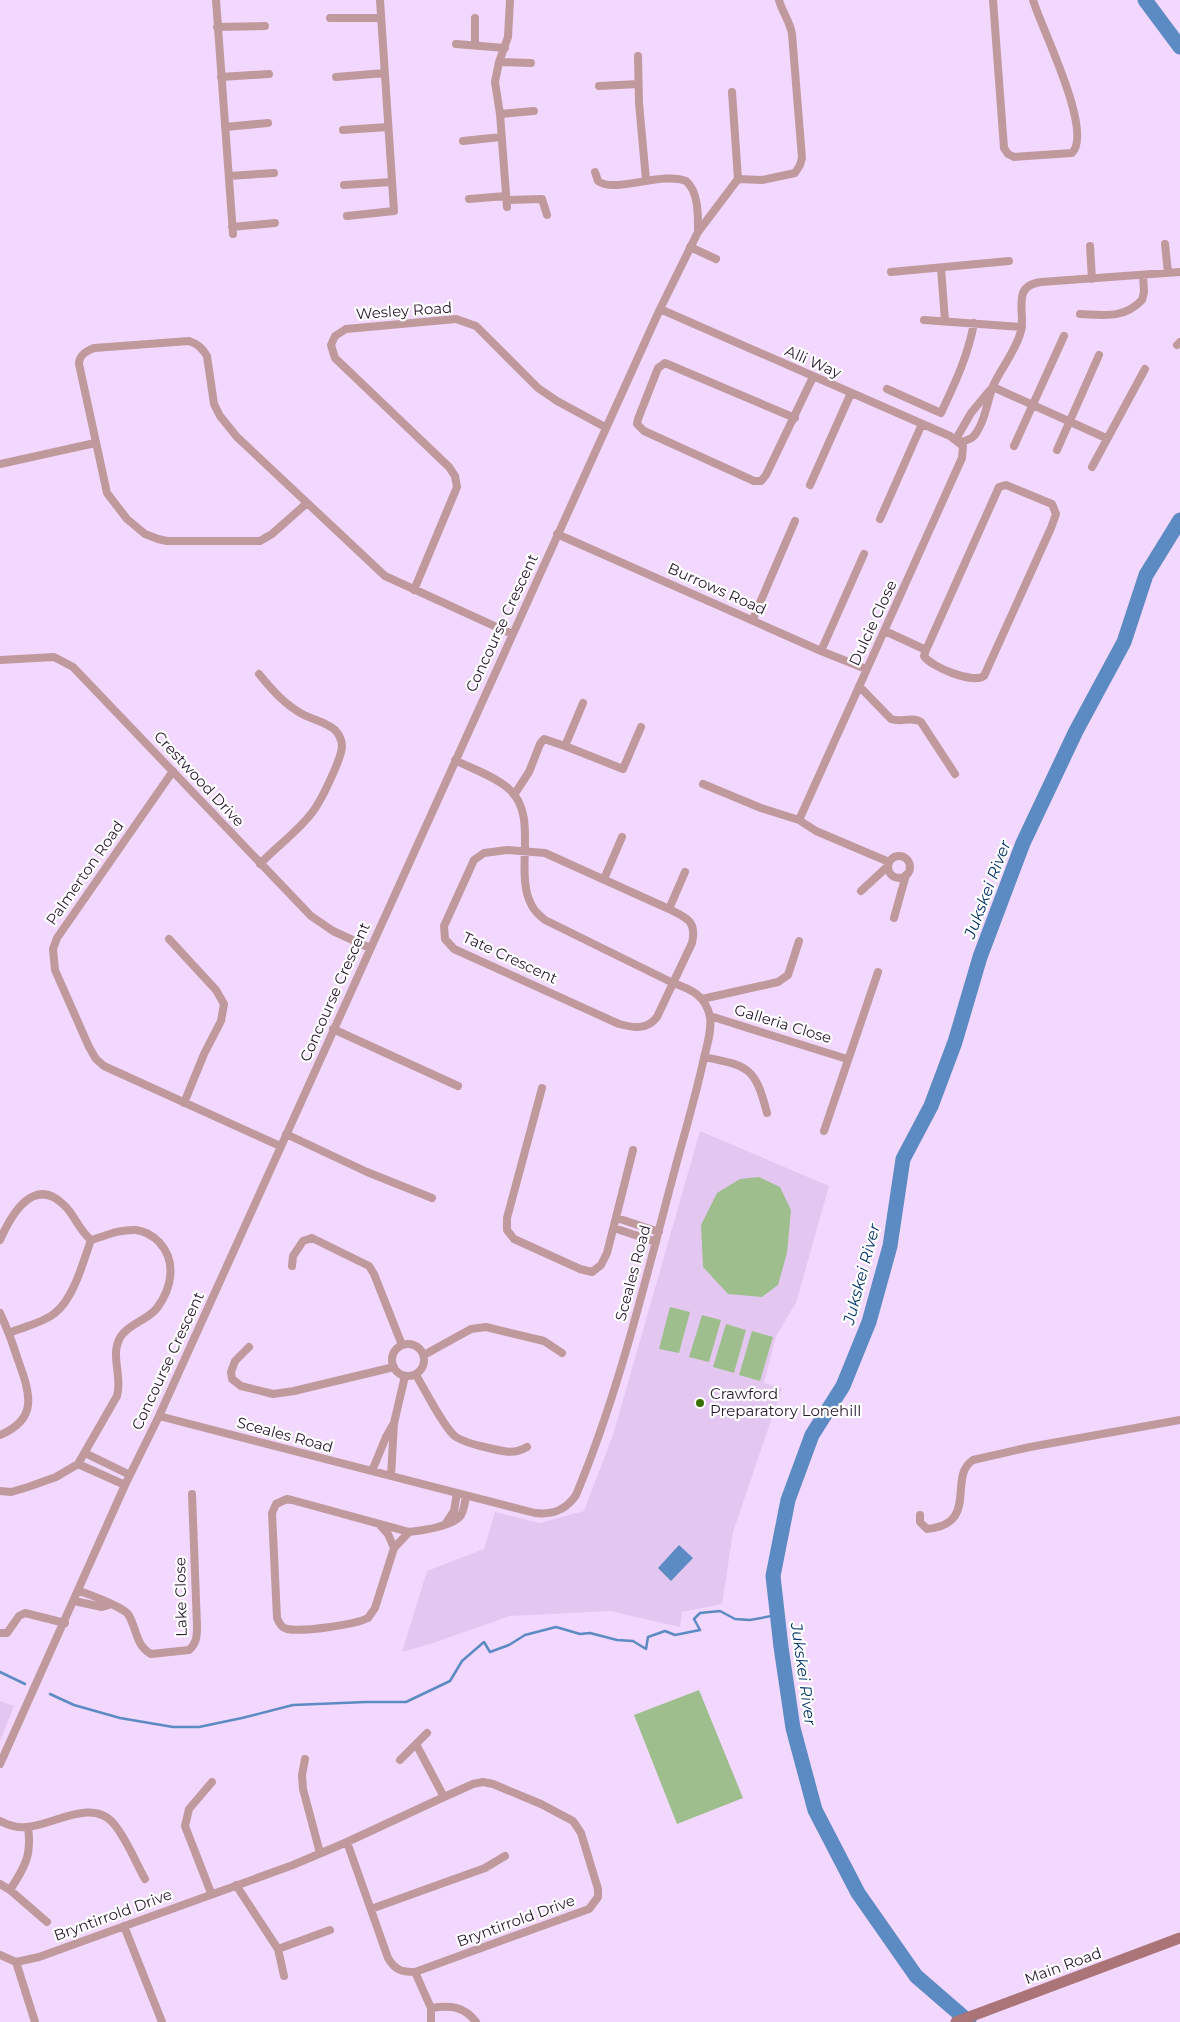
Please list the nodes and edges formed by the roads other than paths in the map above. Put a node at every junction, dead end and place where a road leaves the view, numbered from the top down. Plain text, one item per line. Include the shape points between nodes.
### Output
1 (216, 0) edge
2 (380, 0) edge
3 (510, 0) edge
4 (779, 0) edge
5 (993, 0) edge
6 (1033, 0) edge
7 (330, 18) dead end
8 (381, 18) junction
9 (475, 18) dead end
10 (265, 26) dead end
11 (217, 27) junction
12 (456, 44) dead end
13 (475, 46) junction
14 (505, 48) junction
15 (638, 56) dead end
16 (499, 62) junction
17 (531, 63) dead end
18 (385, 73) junction
19 (269, 74) dead end
20 (336, 76) dead end
21 (221, 77) junction
22 (638, 84) junction
23 (599, 86) dead end
24 (732, 92) dead end
25 (534, 112) dead end
26 (500, 114) junction
27 (268, 123) dead end
28 (225, 127) junction
29 (388, 128) junction
30 (343, 130) dead end
31 (501, 137) junction
32 (463, 141) dead end
33 (595, 172) dead end
34 (274, 173) dead end
35 (229, 176) junction
36 (738, 179) junction
37 (646, 180) junction
38 (392, 182) junction
39 (344, 185) dead end
40 (469, 199) dead end
41 (507, 201) junction
42 (547, 215) dead end
43 (347, 216) dead end
44 (275, 223) dead end
45 (698, 232) junction
46 (1165, 244) dead end
47 (1090, 246) dead end
48 (690, 247) junction
49 (716, 259) dead end
50 (1009, 261) dead end
51 (941, 268) junction
52 (891, 272) dead end
53 (1180, 272) edge
54 (1168, 273) junction
55 (1143, 275) junction
56 (1092, 278) junction
57 (660, 309) junction
58 (1080, 314) dead end
59 (924, 320) dead end
60 (945, 321) junction
61 (974, 323) junction
62 (1022, 327) junction
63 (1064, 336) dead end
64 (1099, 355) dead end
65 (1145, 369) dead end
66 (814, 377) junction
67 (993, 387) junction
68 (887, 389) dead end
69 (851, 393) junction
70 (1032, 406) junction
71 (795, 418) junction
72 (1070, 422) junction
73 (922, 424) junction
74 (605, 427) junction
75 (1106, 438) junction
76 (958, 441) junction
77 (95, 443) junction
78 (1014, 446) dead end
79 (1057, 450) dead end
80 (0, 464) edge
81 (1092, 467) dead end
82 (810, 485) dead end
83 (307, 503) junction
84 (880, 519) dead end
85 (795, 521) dead end
86 (557, 534) junction
87 (864, 554) dead end
88 (414, 590) junction
89 (753, 620) junction
90 (885, 631) junction
91 (512, 634) junction
92 (926, 650) junction
93 (821, 651) junction
94 (0, 660) edge
95 (866, 669) junction
96 (259, 674) dead end
97 (859, 686) junction
98 (583, 704) dead end
99 (641, 727) dead end
100 (565, 746) junction
101 (455, 760) junction
102 (173, 771) junction
103 (955, 774) dead end
104 (703, 784) dead end
105 (514, 794) junction
106 (799, 820) junction
107 (622, 837) dead end
108 (524, 852) junction
109 (260, 864) junction
110 (888, 864) junction
111 (684, 872) dead end
112 (906, 875) junction
113 (604, 879) junction
114 (861, 891) dead end
115 (669, 909) junction
116 (894, 918) dead end
117 (169, 939) dead end
118 (799, 941) dead end
119 (370, 948) junction
120 (878, 972) dead end
121 (673, 983) junction
122 (702, 998) junction
123 (710, 1016) junction
124 (333, 1030) junction
125 (704, 1057) junction
126 (847, 1059) junction
127 (458, 1086) dead end
128 (542, 1088) dead end
129 (184, 1103) junction
130 (766, 1113) dead end
131 (824, 1132) dead end
132 (286, 1134) junction
133 (280, 1146) junction
134 (633, 1150) dead end
135 (432, 1198) dead end
136 (617, 1218) junction
137 (614, 1228) junction
138 (659, 1232) junction
139 (0, 1240) edge
140 (91, 1240) junction
141 (656, 1242) junction
142 (292, 1266) dead end
143 (0, 1313) edge
144 (9, 1333) junction
145 (402, 1345) junction
146 (249, 1347) dead end
147 (562, 1353) dead end
148 (424, 1355) junction
149 (394, 1367) junction
150 (416, 1375) junction
151 (405, 1376) junction
152 (159, 1416) junction
153 (1180, 1420) edge
154 (394, 1423) junction
155 (0, 1436) edge
156 (527, 1447) dead end
157 (85, 1453) junction
158 (78, 1464) junction
159 (372, 1471) junction
160 (130, 1475) junction
161 (391, 1476) junction
162 (125, 1485) junction
163 (0, 1491) edge
164 (192, 1494) dead end
165 (457, 1494) junction
166 (466, 1496) junction
167 (920, 1515) dead end
168 (446, 1523) junction
169 (379, 1524) junction
170 (408, 1532) junction
171 (394, 1548) junction
172 (79, 1591) junction
173 (74, 1601) junction
174 (109, 1604) junction
175 (65, 1623) junction
176 (0, 1633) edge
177 (428, 1733) dead end
178 (416, 1744) junction
179 (305, 1759) dead end
180 (400, 1760) dead end
181 (0, 1764) edge
182 (212, 1782) dead end
183 (444, 1797) junction
184 (0, 1822) edge
185 (28, 1827) junction
186 (347, 1842) junction
187 (320, 1853) junction
188 (505, 1856) dead end
189 (145, 1878) dead end
190 (0, 1884) edge
191 (236, 1885) junction
192 (10, 1890) junction
193 (211, 1893) junction
194 (371, 1909) junction
195 (47, 1922) dead end
196 (124, 1926) junction
197 (330, 1930) dead end
198 (1180, 1938) edge
199 (278, 1949) junction
200 (0, 1956) edge
201 (16, 1962) junction
202 (414, 1972) junction
203 (284, 1976) dead end
204 (431, 2008) junction
205 (35, 2022) edge
206 (162, 2022) edge
207 (431, 2022) edge
208 (476, 2022) edge
209 (956, 2022) edge

1 - 11 street
2 - 8 street
3 - 14 street via 510,28
4 - 36 street via 791,26 802,158 795,173 787,176
5 - 6 street via 1004,148 1014,157 1072,153 1076,147 1072,101
7 - 8 street
8 - 18 street
9 - 13 street
10 - 11 street
11 - 21 street
12 - 13 street
13 - 14 street
14 - 16 street
15 - 22 street
16 - 17 street
16 - 26 street via 495,82
18 - 20 street
18 - 29 street
19 - 21 street
21 - 28 street
22 - 23 street
22 - 37 street
24 - 36 street
25 - 26 street
26 - 31 street
27 - 28 street
28 - 35 street
29 - 30 street
29 - 38 street
31 - 32 street
31 - 41 street
33 - 37 street via 598,181 608,186
34 - 35 street
35 - 44 street via 233,231
36 - 45 street, Concourse Crescent
37 - 45 street via 678,178 688,182 693,190
38 - 39 street
38 - 43 street via 394,211
40 - 41 street
41 - 42 street via 542,199
45 - 48 street, Concourse Crescent
46 - 54 street
47 - 56 street
48 - 49 street
48 - 57 street, Concourse Crescent
50 - 51 street
51 - 52 street
51 - 60 street
53 - 54 street
54 - 55 street
55 - 56 street
55 - 58 street via 1142,300 1127,312 1115,316
56 - 62 street via 1033,283 1027,287 1023,292
57 - 66 street, Alli Way
57 - 74 street, Concourse Crescent
59 - 60 street
60 - 61 street
61 - 62 street
61 - 68 street via 964,363 941,412
62 - 67 street
63 - 70 street
64 - 72 street
65 - 75 street
66 - 69 street, Alli Way
66 - 71 street
67 - 70 street
67 - 76 street via 971,413
67 - 76 street via 974,435 969,440
69 - 73 street, Alli Way
69 - 82 street
70 - 72 street
70 - 78 street
71 - 71 street via 766,475 759,481 644,431 638,424 658,368 665,362
72 - 75 street
72 - 79 street
73 - 76 street, Alli Way
73 - 84 street
74 - 86 street, Concourse Crescent
74 - 88 street, Wesley Road via 538,388 476,326 466,321 456,319 346,329 335,336 330,345 335,358 455,476 457,487
75 - 81 street
76 - 90 street, Dulcie Close via 964,449 962,458
77 - 80 street
77 - 83 street via 107,493 127,519 158,540 260,541
77 - 83 street via 78,364 80,357 104,346 189,342 203,349 207,356 211,391 220,416 236,436
83 - 88 street via 385,576
85 - 89 street
86 - 89 street, Burrows Road
86 - 91 street, Concourse Crescent
87 - 93 street
88 - 91 street
89 - 93 street, Burrows Road
90 - 92 street
90 - 95 street, Dulcie Close
91 - 101 street, Concourse Crescent
92 - 92 street via 924,656 930,663 974,680 984,676 1056,514 1052,504 1006,485 999,487
93 - 95 street, Burrows Road
94 - 102 street, Crestwood Drive via 54,657 66,662
95 - 97 street, Dulcie Close
96 - 109 street via 288,705 334,729 343,744 329,782 313,811
97 - 103 street via 891,719 917,719 921,722
97 - 106 street, Dulcie Close
98 - 100 street
99 - 100 street via 623,769
100 - 105 street via 547,739 542,741 529,772
101 - 105 street via 500,783
101 - 119 street, Concourse Crescent
102 - 109 street, Crestwood Drive
102 - 129 street, Palmerton Road via 57,938 53,959 83,1036 96,1059 122,1075
104 - 106 street
105 - 108 street via 522,810
106 - 110 street
107 - 113 street
108 - 113 street via 545,853
108 - 121 street via 526,889 536,912 545,920
108 - 121 street, Tate Crescent via 488,852 474,860 444,926 448,944 496,969 630,1027 652,1023 658,1017
109 - 119 street, Crestwood Drive via 320,923
110 - 112 street via 892,875
110 - 112 street via 896,856 905,858 910,866
110 - 114 street
111 - 115 street
112 - 116 street
113 - 115 street
115 - 121 street via 687,919 694,932
117 - 129 street via 216,990 224,1004 221,1021
118 - 122 street via 788,975 778,982
119 - 124 street, Concourse Crescent
120 - 126 street, Galleria Close
121 - 122 street
122 - 123 street, Sceales Road
123 - 125 street, Sceales Road
123 - 126 street, Galleria Close
124 - 127 street
124 - 132 street, Concourse Crescent
125 - 130 street via 740,1065 754,1076
125 - 138 street, Sceales Road
126 - 131 street, Galleria Close
128 - 137 street via 507,1218 507,1230 521,1243 592,1272 605,1259
129 - 133 street, Palmerton Road
132 - 133 street, Concourse Crescent
132 - 135 street
133 - 152 street, Concourse Crescent
134 - 136 street
136 - 137 street
136 - 138 street
137 - 141 street
138 - 141 street, Sceales Road
139 - 140 street via 20,1206 30,1198 43,1195 66,1207
140 - 144 street via 62,1306 54,1314
140 - 157 street via 126,1230 146,1232 166,1250 172,1268 156,1309 121,1336 116,1347 120,1386 117,1396
141 - 166 street, Sceales Road via 617,1385 595,1449 571,1503 560,1511 544,1514
142 - 145 street via 293,1256 303,1241 312,1238 369,1266
143 - 144 street
144 - 155 street via 30,1397 22,1421
145 - 148 street via 415,1345
145 - 149 street via 393,1357
146 - 149 street via 235,1361 232,1378 241,1386 273,1394
147 - 148 street via 544,1341 486,1326 470,1329
148 - 150 street via 425,1363
149 - 151 street
150 - 151 street
150 - 156 street via 448,1429 457,1438 512,1452
151 - 154 street
152 - 159 street, Sceales Road
152 - 160 street, Concourse Crescent
153 - 167 street via 973,1460 964,1474 954,1518 948,1524 927,1529 920,1522
154 - 159 street
154 - 161 street
157 - 158 street
157 - 160 street
158 - 162 street
158 - 163 street via 56,1477 28,1487
159 - 161 street, Sceales Road
160 - 162 street, Concourse Crescent
161 - 165 street, Sceales Road
162 - 172 street, Concourse Crescent
164 - 174 street, Lake Close via 197,1638 192,1647 151,1654 142,1648 127,1614
165 - 166 street, Sceales Road
165 - 168 street via 454,1511
166 - 168 street via 460,1516
168 - 170 street
169 - 170 street
169 - 171 street
169 - 171 street via 287,1499 276,1504 272,1513 279,1623 287,1629 342,1625 368,1618 375,1608
170 - 171 street
172 - 173 street, Concourse Crescent
172 - 174 street, Lake Close
173 - 174 street via 102,1607
173 - 175 street, Concourse Crescent
175 - 176 street via 25,1613 7,1633
175 - 181 street, Concourse Crescent
177 - 178 street
178 - 180 street
178 - 183 street
179 - 187 street via 303,1789
182 - 193 street via 189,1809 185,1826
183 - 186 street, Bryntirrold Drive
183 - 202 street, Bryntirrold Drive via 473,1784 488,1782 568,1817 580,1833 598,1897 589,1909
184 - 185 street
185 - 189 street via 80,1814 103,1816 118,1829
185 - 192 street via 28,1860
186 - 187 street, Bryntirrold Drive
186 - 194 street
187 - 191 street, Bryntirrold Drive
188 - 194 street via 485,1868
190 - 192 street
191 - 193 street, Bryntirrold Drive
191 - 199 street
192 - 195 street
193 - 196 street, Bryntirrold Drive
194 - 202 street via 392,1965 404,1972
196 - 201 street, Bryntirrold Drive via 39,1957
196 - 206 street
197 - 199 street
198 - 209 main road, Main Road
199 - 203 street
200 - 201 street
201 - 205 street
202 - 204 street
204 - 207 street
204 - 208 street via 460,2008

